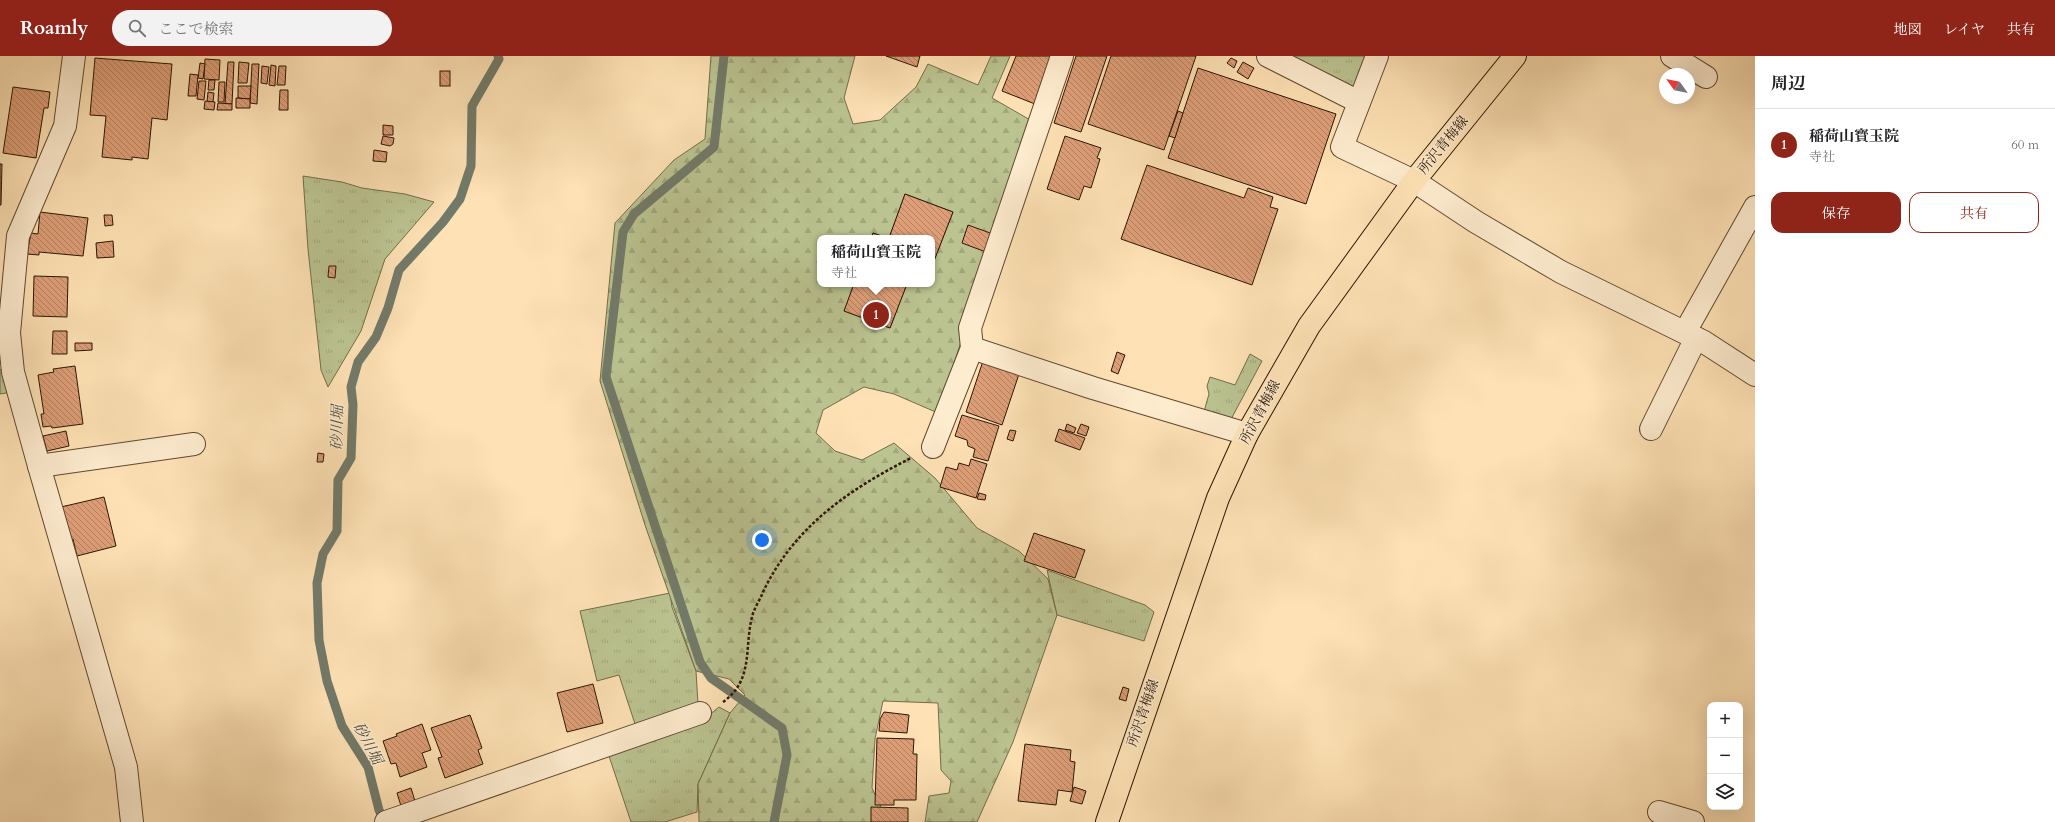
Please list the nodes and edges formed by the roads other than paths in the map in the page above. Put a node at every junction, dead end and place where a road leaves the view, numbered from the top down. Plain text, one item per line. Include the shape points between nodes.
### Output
1 (74, 56) edge
2 (1062, 56) edge
3 (1268, 56) edge
4 (1377, 56) edge
5 (1515, 56) edge
6 (1672, 56) edge
7 (1706, 77) dead end
8 (1359, 102) junction
9 (1414, 181) junction
10 (1755, 207) edge
11 (1690, 335) junction
12 (972, 348) junction
13 (7, 367) edge
14 (1755, 375) edge
15 (1651, 430) dead end
16 (1247, 434) junction
17 (194, 444) dead end
18 (933, 447) road end
19 (38, 466) junction
20 (700, 713) dead end
21 (1660, 812) dead end
22 (393, 819) edge
23 (132, 822) edge
24 (1107, 822) edge
25 (1692, 822) edge

1 - 13 street via 65,126 18,236
2 - 12 street via 970,328
3 - 8 street
4 - 8 street
5 - 9 main road, 所沢青梅線
6 - 7 street
8 - 9 street via 1342,147
9 - 11 street via 1476,222 1561,272
9 - 16 main road, 所沢青梅線 via 1309,326
10 - 11 street
11 - 14 street
11 - 15 street
12 - 16 street via 1093,388
12 - 18 street
13 - 19 street
16 - 24 main road, 所沢青梅線 via 1218,498
17 - 19 street
19 - 23 street via 126,767
20 - 22 street
21 - 25 street

